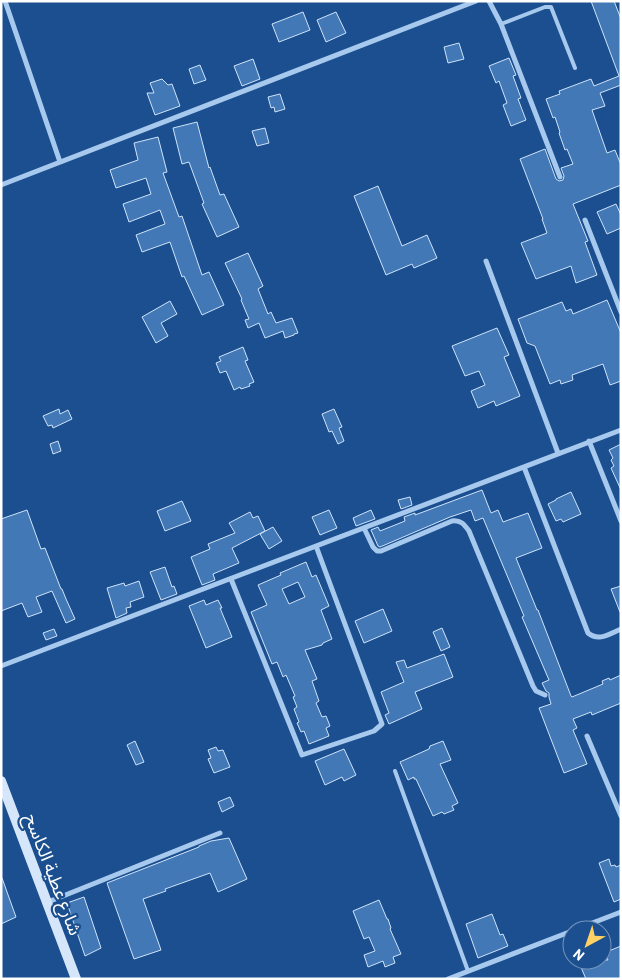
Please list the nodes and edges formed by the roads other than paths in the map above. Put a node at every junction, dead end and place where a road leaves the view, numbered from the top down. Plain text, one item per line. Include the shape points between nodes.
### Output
1 (5, 1) edge
2 (476, 1) edge
3 (489, 1) edge
4 (501, 24) junction
5 (575, 68) dead end
6 (60, 162) junction
7 (560, 177) dead end
8 (1, 185) edge
9 (585, 220) dead end
10 (486, 262) dead end
11 (621, 312) edge
12 (621, 430) edge
13 (589, 441) junction
14 (558, 453) junction
15 (524, 466) junction
16 (621, 521) edge
17 (364, 528) junction
18 (316, 546) junction
19 (231, 579) junction
20 (621, 629) edge
21 (1, 666) edge
22 (545, 694) dead end
23 (587, 736) dead end
24 (395, 772) dead end
25 (1, 781) edge
26 (621, 816) edge
27 (220, 833) dead end
28 (48, 902) junction
29 (621, 912) edge
30 (600, 920) edge
31 (562, 934) edge
32 (468, 971) junction
33 (76, 979) edge
34 (448, 979) edge

1 - 6 street
2 - 6 street
3 - 4 street
4 - 5 lane via 551,7
4 - 7 street
6 - 8 street
9 - 11 street
10 - 14 street
12 - 13 street
13 - 14 street
13 - 16 street
14 - 15 street
15 - 17 street
15 - 20 street via 588,633 599,638
17 - 18 street
17 - 22 street via 373,547 381,551 452,521 463,523 533,686
18 - 19 street
18 - 19 street via 382,724 374,731 302,755
19 - 21 street
23 - 26 street
24 - 32 lane
25 - 28 street, شارع عطية الكاسح
27 - 28 street
28 - 33 street, شارع عطية الكاسح
29 - 30 street
31 - 32 street
32 - 34 street

